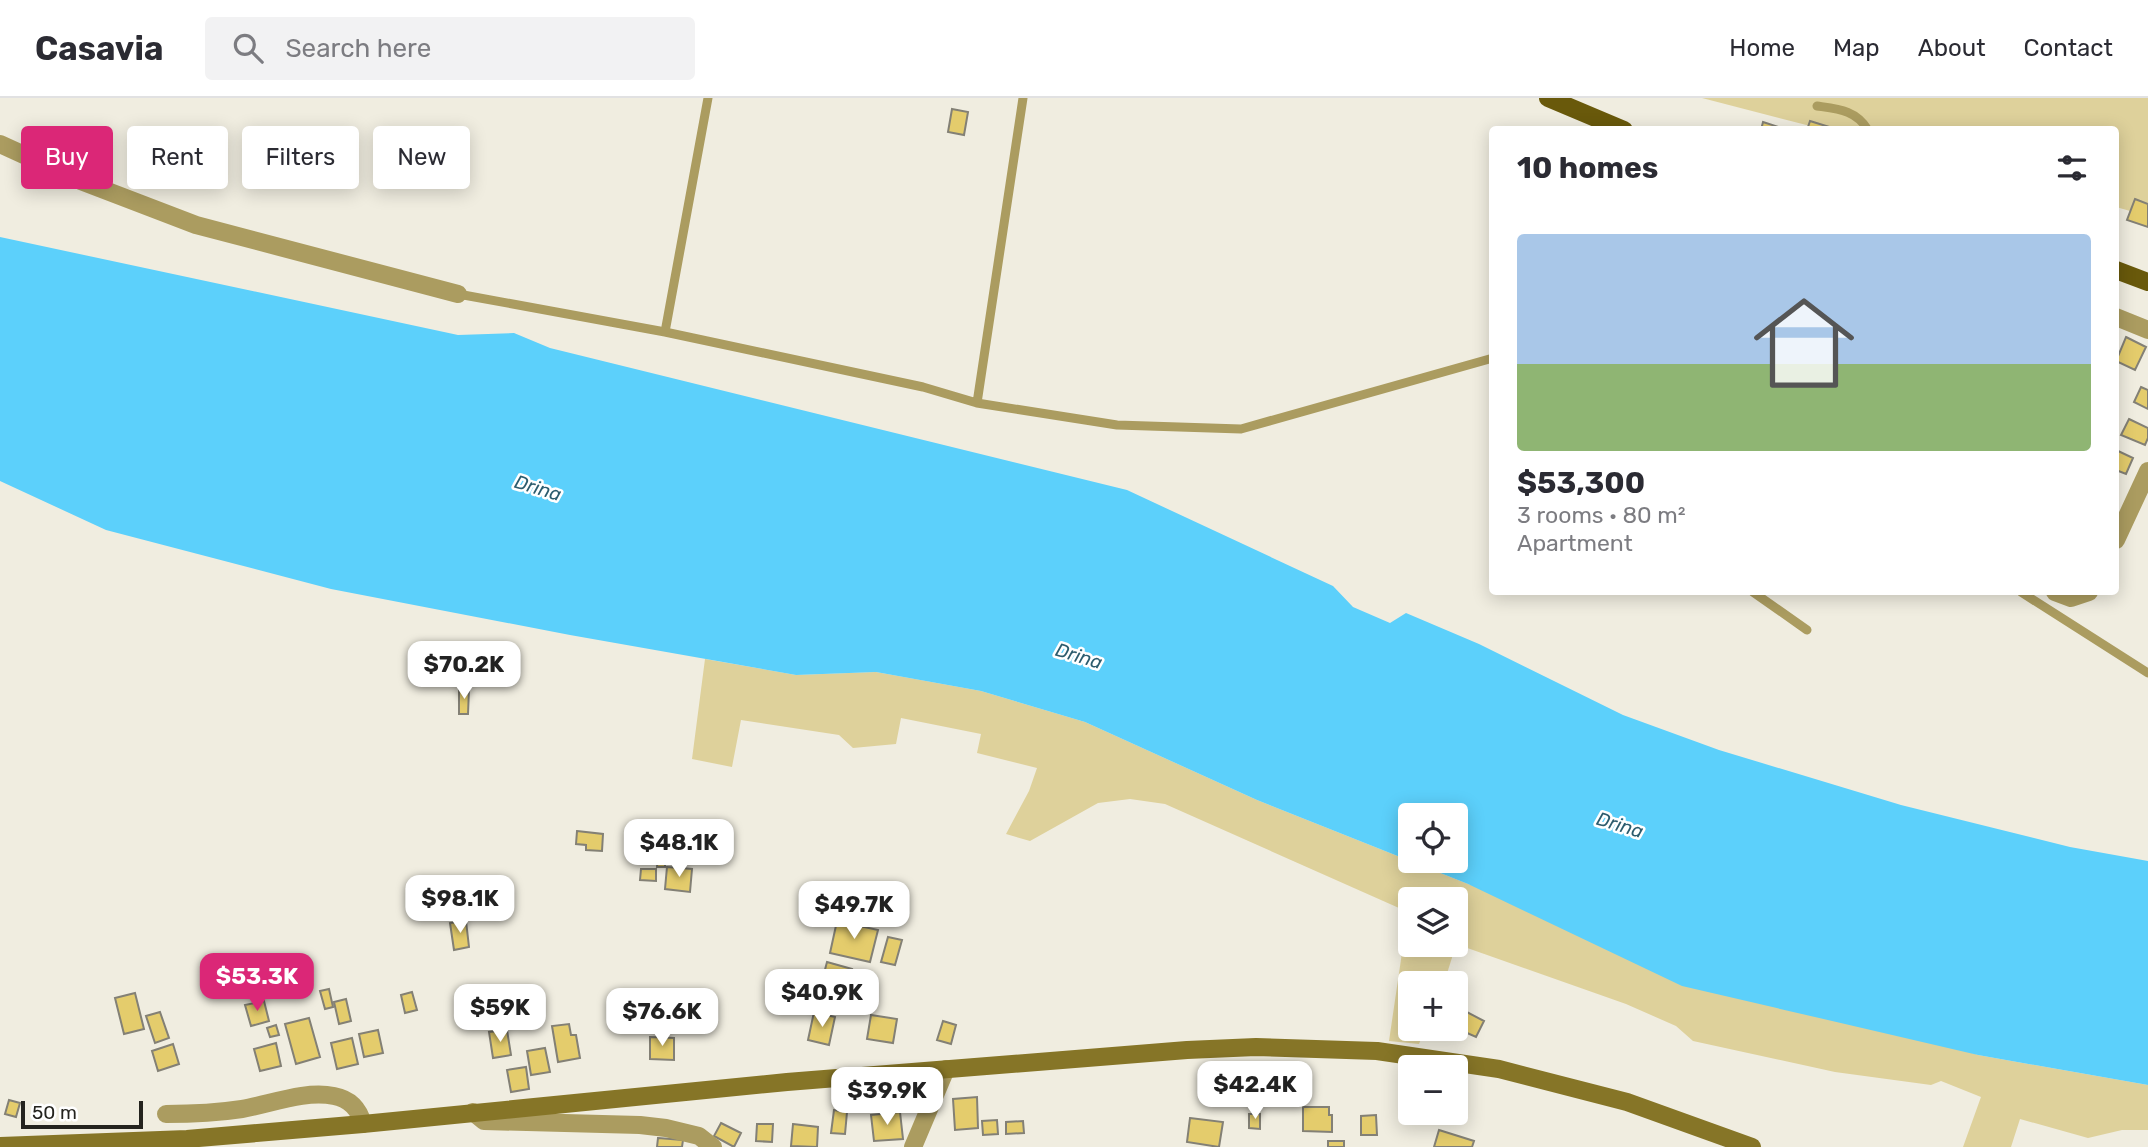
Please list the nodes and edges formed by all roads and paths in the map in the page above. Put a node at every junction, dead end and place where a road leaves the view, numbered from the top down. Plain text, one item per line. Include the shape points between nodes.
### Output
1 (708, 98) edge
2 (1023, 98) edge
3 (1548, 98) edge
4 (1817, 106) dead end
5 (1614, 126) edge
6 (1866, 126) edge
7 (0, 144) edge
8 (2119, 271) edge
9 (2148, 282) edge
10 (458, 294) joint
11 (2119, 318) edge
12 (2148, 330) edge
13 (665, 332) junction
14 (1489, 359) edge
15 (976, 403) junction
16 (2148, 471) edge
17 (2119, 534) edge
18 (1757, 595) edge
19 (2026, 595) edge
20 (1807, 629) dead end
21 (2148, 673) edge
22 (946, 1069) junction
23 (473, 1112) junction
24 (166, 1114) dead end
25 (363, 1124) junction
26 (0, 1134) edge
27 (21, 1145) junction
28 (0, 1146) edge
29 (713, 1147) edge
30 (913, 1147) edge
31 (1752, 1147) edge

1 - 13 lane
2 - 15 lane
3 - 5 main road
4 - 6 lane via 1855,114
7 - 10 street via 197,225
8 - 9 main road
10 - 13 lane
11 - 12 street
13 - 15 lane via 923,387
14 - 15 lane via 1241,429 1117,425
16 - 17 street
18 - 20 lane
19 - 21 lane
22 - 23 street
22 - 30 street
22 - 31 street via 1256,1047 1377,1051 1499,1069 1627,1102
23 - 25 street
23 - 29 street via 484,1121 666,1128 699,1136
24 - 25 street via 209,1114 334,1096 354,1105
25 - 27 street via 187,1139
26 - 27 street
27 - 28 street

